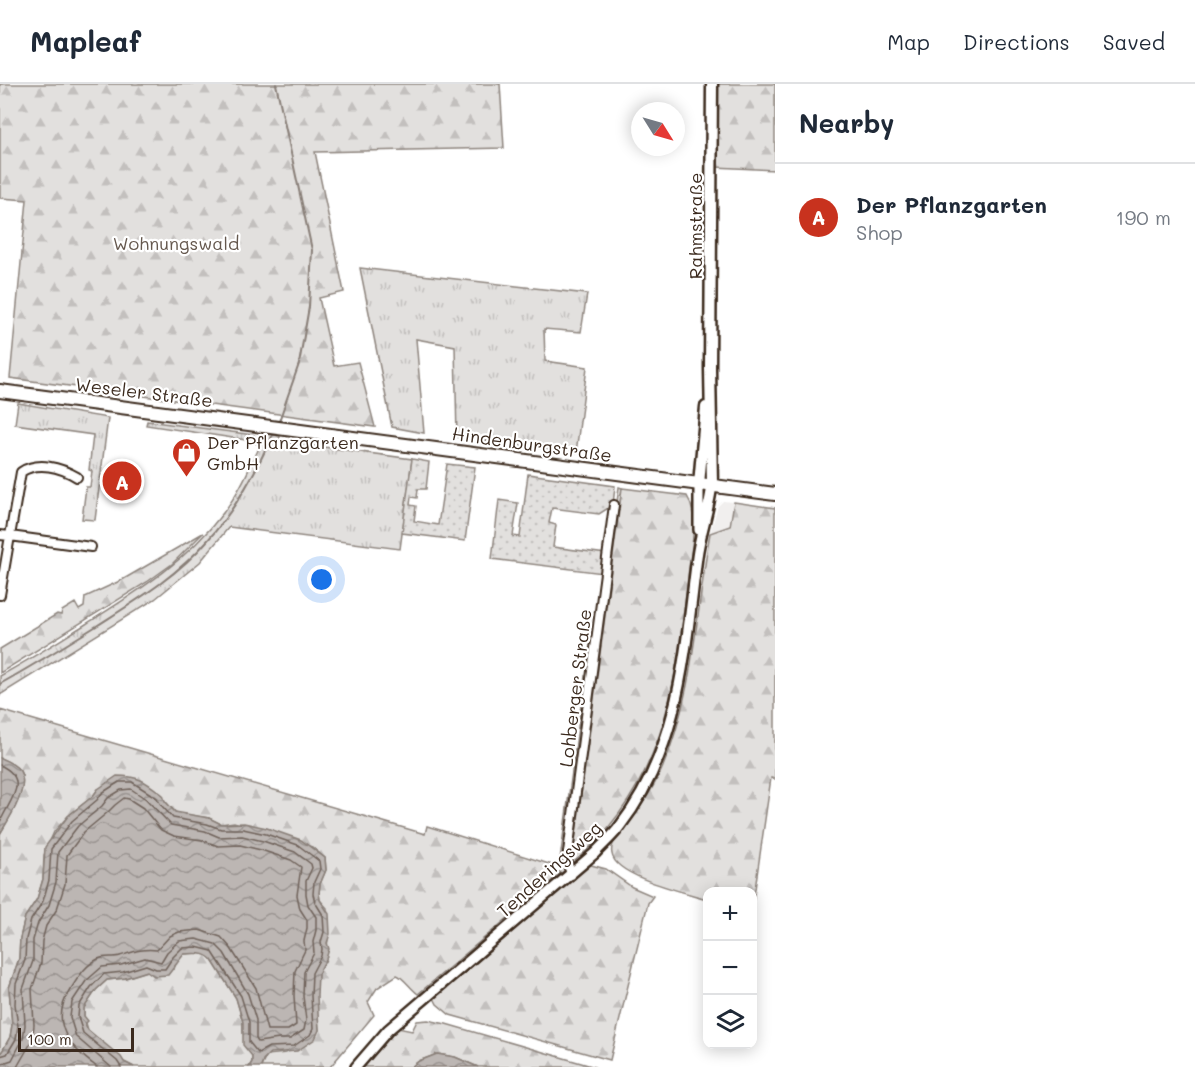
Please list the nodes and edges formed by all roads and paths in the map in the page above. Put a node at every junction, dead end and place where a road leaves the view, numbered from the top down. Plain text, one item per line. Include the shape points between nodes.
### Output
1 (712, 84) edge
2 (0, 391) edge
3 (283, 429) joint
4 (77, 477) dead end
5 (706, 485) junction
6 (775, 494) edge
7 (614, 506) dead end
8 (0, 535) edge
9 (10, 536) junction
10 (91, 546) dead end
11 (0, 595) edge
12 (571, 875) junction
13 (356, 1067) edge

1 - 5 main road, Rahmstraße
2 - 3 main road, Weseler Straße
3 - 5 main road, Hindenburgstraße
4 - 9 street via 63,469 30,465 21,472
5 - 6 main road, Hindenburgstraße
5 - 12 street, Tenderingsweg via 709,506 700,538 677,700 663,749 620,827
7 - 12 street, Lohberger Straße via 567,860
8 - 9 street
9 - 10 street
9 - 11 street
12 - 13 street, Tenderingsweg via 394,1025

